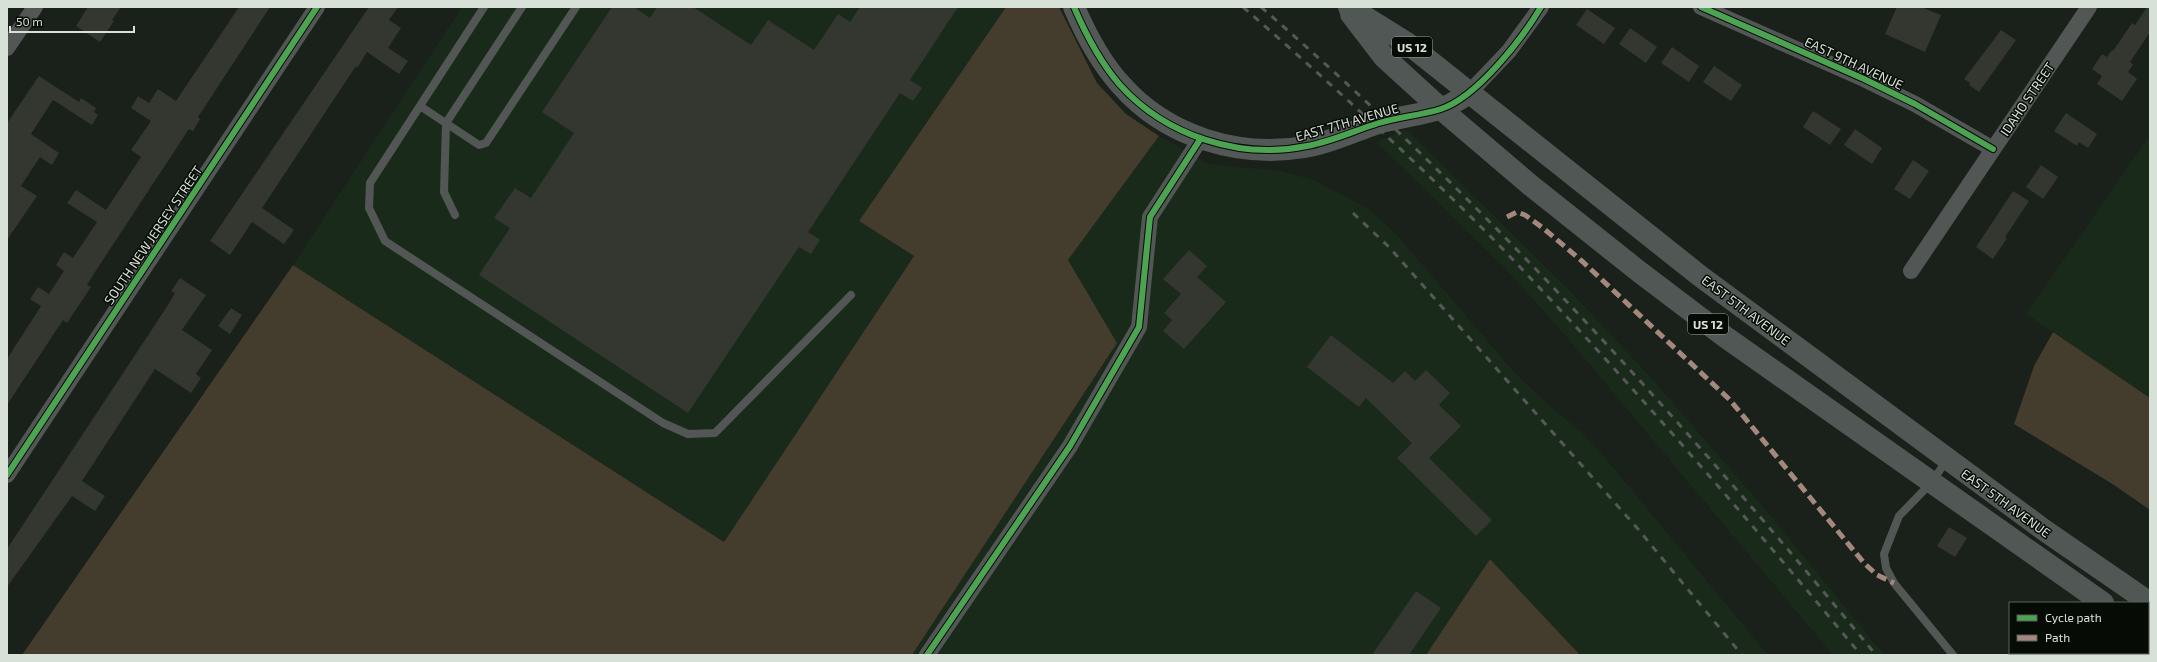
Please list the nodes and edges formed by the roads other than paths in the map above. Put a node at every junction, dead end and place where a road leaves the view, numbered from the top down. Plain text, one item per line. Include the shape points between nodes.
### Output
1 (35, 7) edge
2 (317, 7) edge
3 (484, 7) edge
4 (522, 7) edge
5 (576, 7) edge
6 (1074, 7) edge
7 (1346, 7) edge
8 (1349, 7) edge
9 (1541, 7) edge
10 (1701, 7) edge
11 (2089, 7) edge
12 (7, 48) edge
13 (1469, 93) junction
14 (420, 106) junction
15 (1441, 109) junction
16 (446, 123) junction
17 (1201, 138) junction
18 (1993, 149) junction
19 (455, 215) dead end
20 (1911, 271) dead end
21 (852, 295) dead end
22 (1947, 460) junction
23 (7, 475) edge
24 (1931, 483) junction
25 (2102, 602) edge
26 (2149, 602) edge
27 (927, 655) edge
28 (1953, 655) edge

1 - 12 street
2 - 23 street, SOUTH NEW JERSEY STREET
3 - 14 lane
4 - 16 lane
5 - 16 lane via 486,143 479,145
6 - 17 street, EAST 7TH AVENUE via 1098,55 1121,85 1166,122
7 - 15 main road, EAST 5TH AVENUE / US 12 via 1384,57
8 - 13 main road, EAST 5TH AVENUE / US 12 via 1407,43
9 - 13 street via 1509,51
10 - 18 street, EAST 9TH AVENUE via 1896,94
11 - 18 street, IDAHO STREET
13 - 15 street, EAST 7TH AVENUE
13 - 22 main road, EAST 5TH AVENUE / US 12 via 1700,276
14 - 16 lane
14 - 21 lane via 370,183 369,208 386,241 663,424 688,434 715,433
15 - 17 street, EAST 7TH AVENUE via 1385,121 1325,142 1290,149 1240,148
15 - 24 main road, EAST 5TH AVENUE / US 12 via 1529,184 1637,270 1724,336
16 - 19 lane via 444,192
17 - 27 street via 1150,217 1139,327 1070,446
18 - 20 street, IDAHO STREET
22 - 24 lane
22 - 26 main road, EAST 5TH AVENUE / US 12
24 - 25 main road, EAST 5TH AVENUE / US 12
24 - 28 lane via 1899,516 1884,554 1886,568 1894,583

